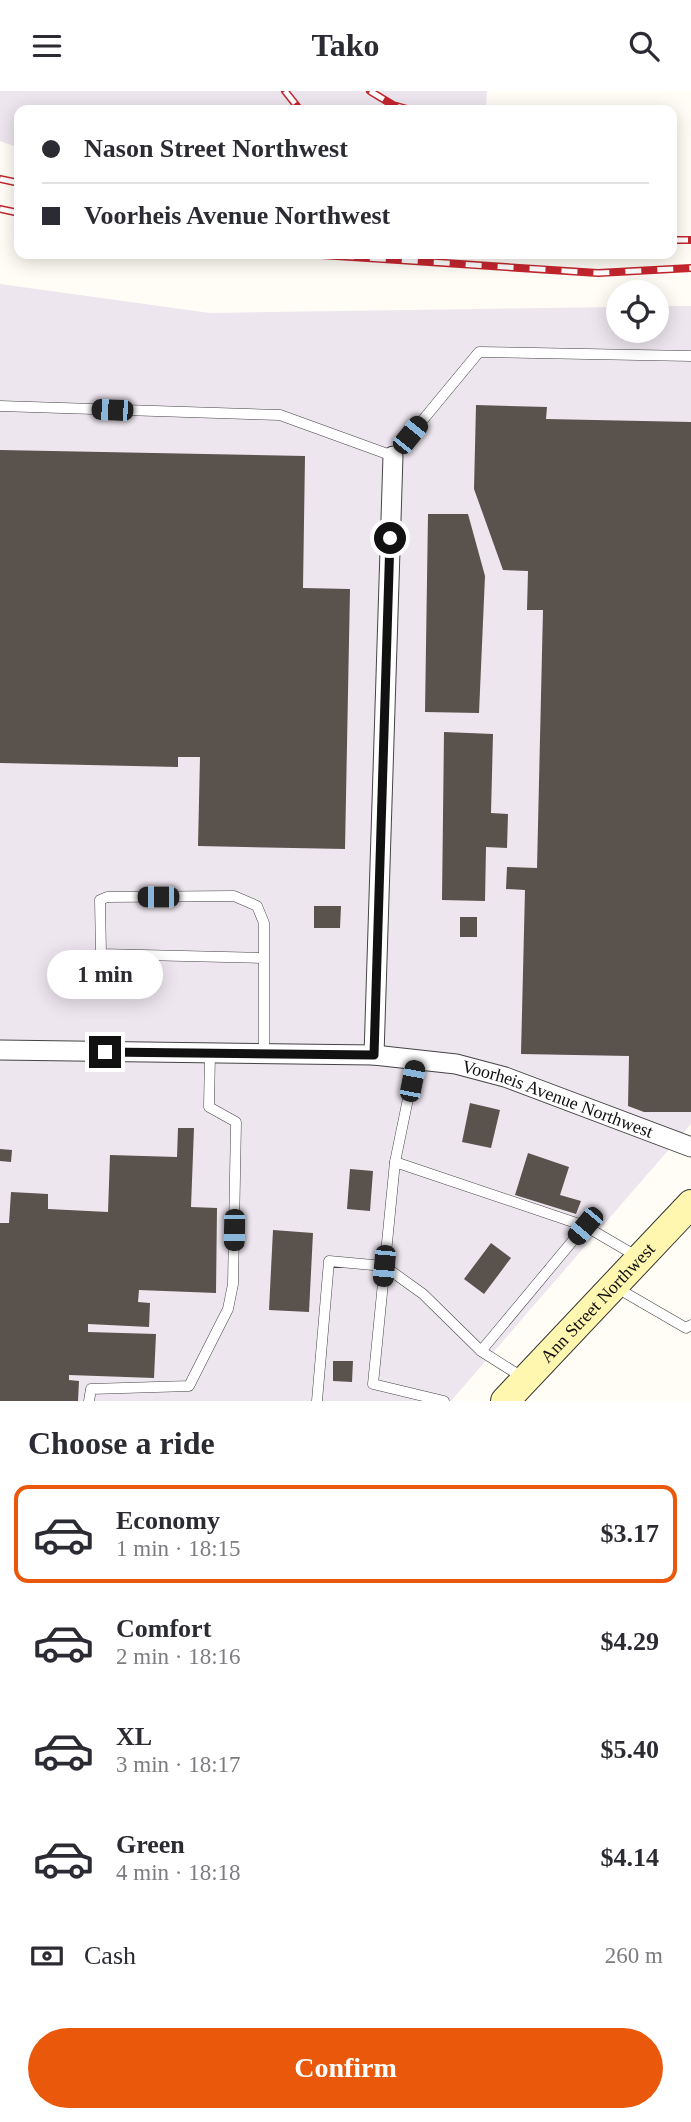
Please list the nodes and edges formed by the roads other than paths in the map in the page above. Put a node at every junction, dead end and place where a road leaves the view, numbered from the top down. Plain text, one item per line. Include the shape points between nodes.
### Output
1 (691, 356) edge
2 (0, 406) edge
3 (393, 456) junction
4 (264, 958) junction
5 (0, 1050) edge
6 (210, 1053) junction
7 (264, 1054) junction
8 (374, 1055) junction
9 (416, 1060) junction
10 (691, 1147) edge
11 (395, 1162) junction
12 (691, 1204) edge
13 (585, 1226) junction
14 (640, 1258) junction
15 (384, 1266) junction
16 (614, 1286) junction
17 (691, 1325) edge
18 (481, 1351) junction
19 (513, 1393) edge
20 (89, 1401) edge
21 (317, 1401) edge
22 (444, 1401) edge

1 - 3 lane via 479,352
2 - 3 lane via 279,415
3 - 8 street
4 - 4 lane via 264,923 257,906 234,897 100,900 101,954
4 - 7 lane
5 - 6 street, Voorheis Avenue Northwest
6 - 7 street, Voorheis Avenue Northwest
6 - 20 lane via 209,1107 236,1122 233,1284 228,1309 189,1386 91,1389
7 - 8 street, Voorheis Avenue Northwest
8 - 9 street, Voorheis Avenue Northwest
9 - 10 street, Voorheis Avenue Northwest via 456,1064 505,1077
9 - 11 lane
11 - 13 lane
11 - 15 lane
12 - 14 main road, Ann Street Northwest
13 - 14 lane
13 - 18 lane
14 - 16 main road, Ann Street Northwest
15 - 18 lane via 423,1294
15 - 21 lane via 329,1261
15 - 22 lane via 373,1384
16 - 17 lane via 686,1328
16 - 19 main road, Ann Street Northwest
18 - 19 lane

